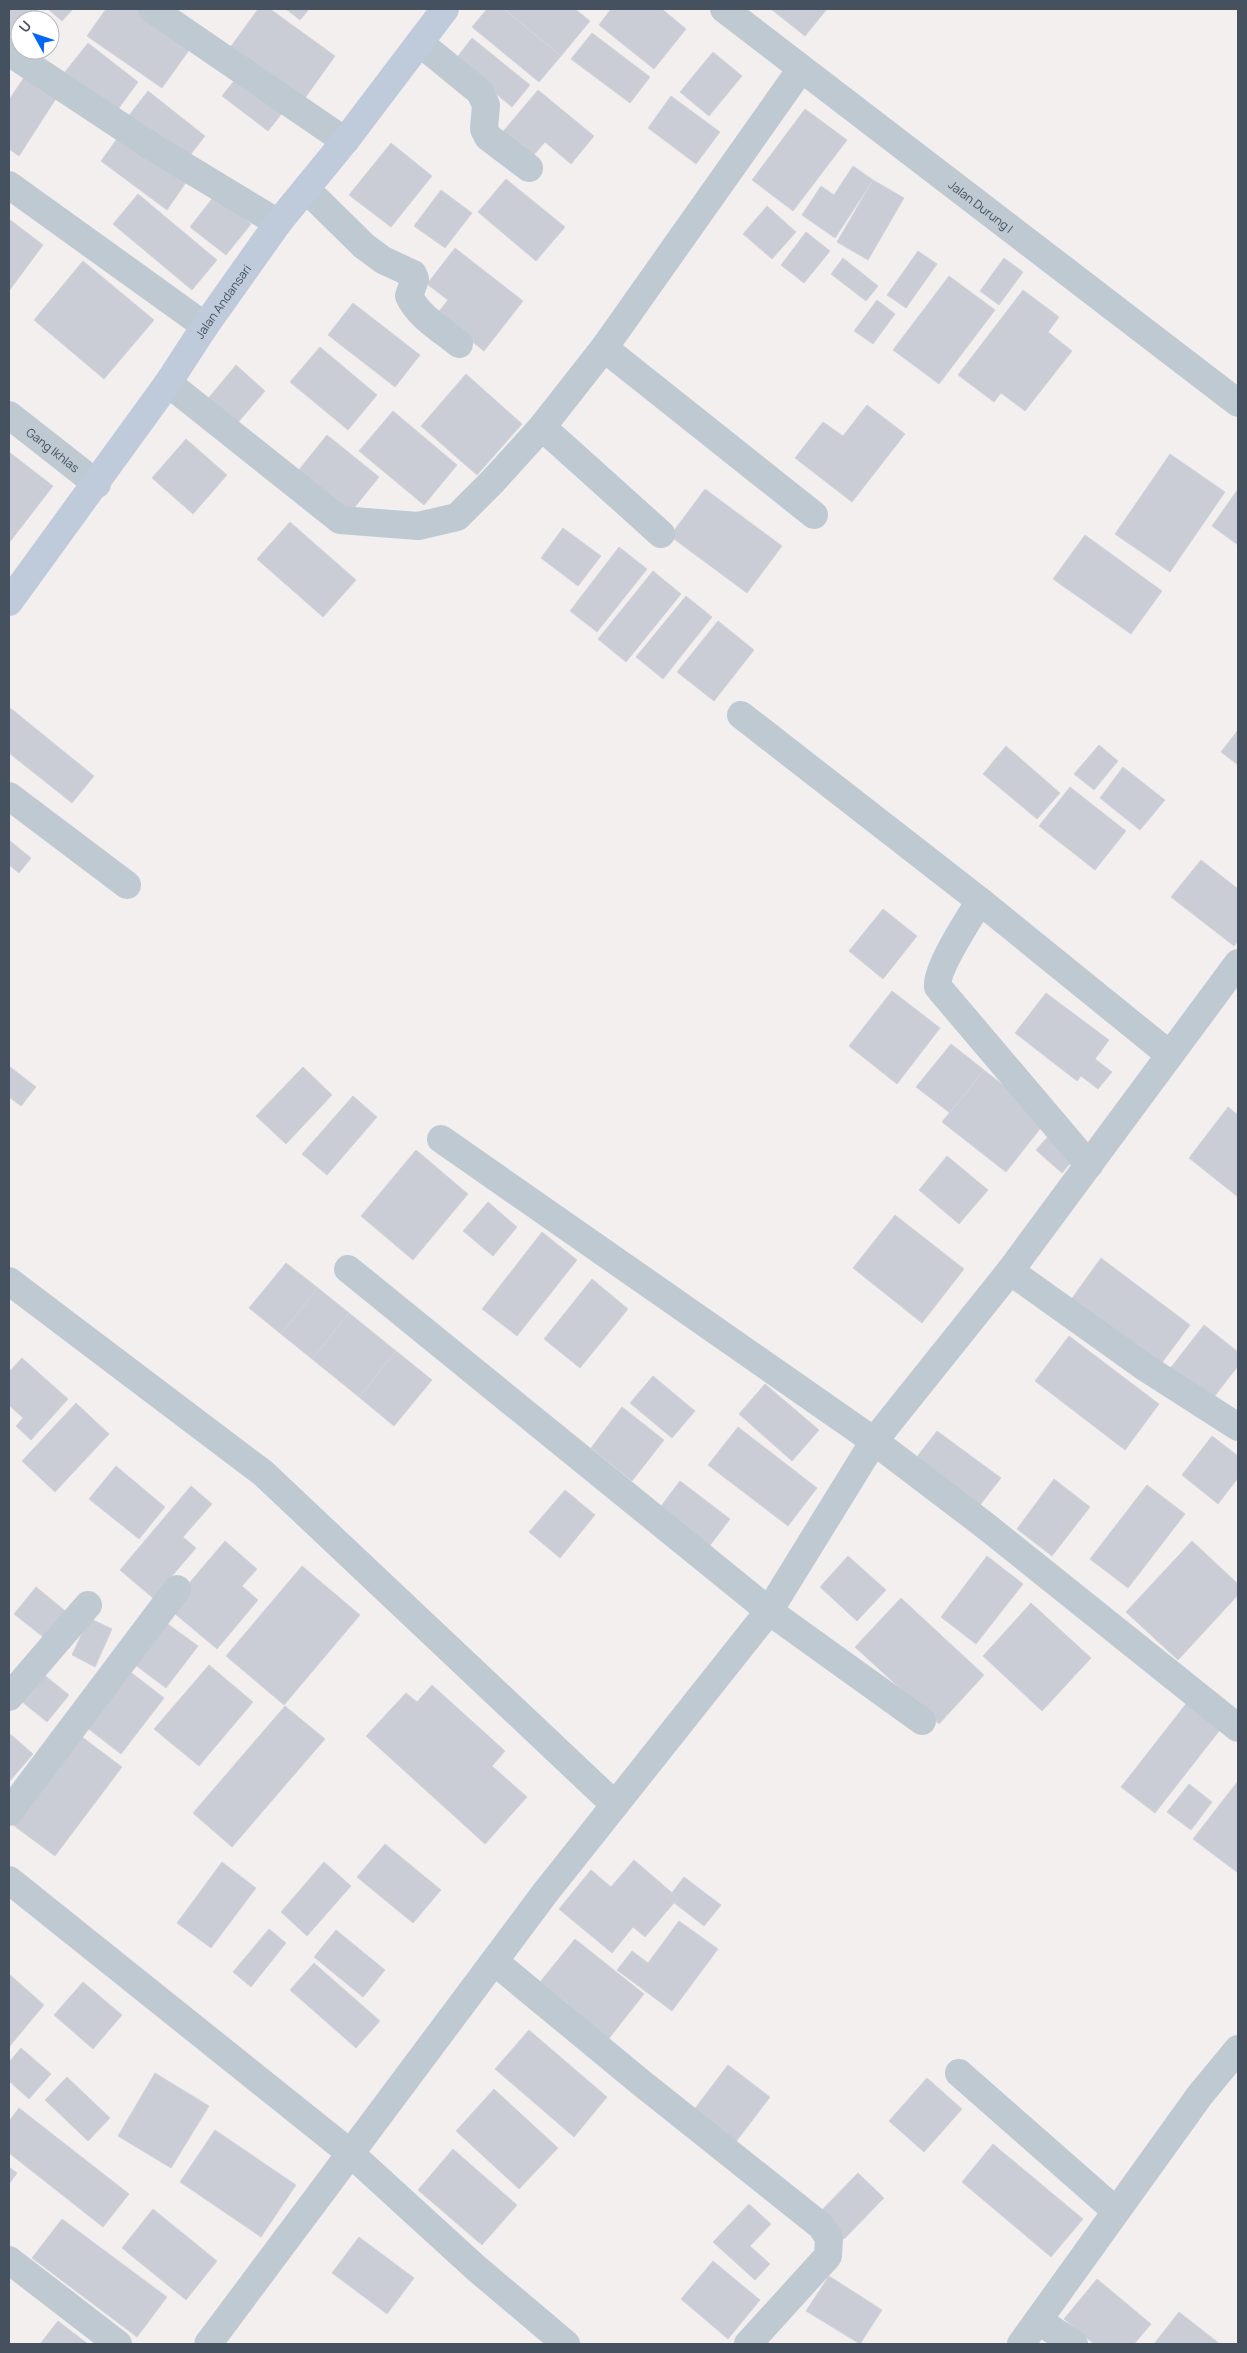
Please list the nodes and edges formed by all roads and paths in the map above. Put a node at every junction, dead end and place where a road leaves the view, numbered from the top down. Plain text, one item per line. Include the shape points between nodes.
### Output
1 (152, 9) edge
2 (724, 9) edge
3 (439, 11) edge
4 (420, 43) junction
5 (9, 52) edge
6 (801, 69) junction
7 (346, 141) junction
8 (529, 168) dead end
9 (9, 185) edge
10 (306, 189) junction
11 (278, 223) junction
12 (205, 326) junction
13 (459, 344) dead end
14 (604, 348) junction
15 (168, 384) junction
16 (1238, 403) edge
17 (9, 415) edge
18 (542, 427) junction
19 (97, 484) junction
20 (814, 515) dead end
21 (661, 534) dead end
22 (9, 602) edge
23 (741, 715) dead end
24 (9, 796) edge
25 (127, 885) dead end
26 (980, 901) junction
27 (1238, 963) edge
28 (1170, 1055) junction
29 (441, 1139) dead end
30 (1089, 1165) junction
31 (348, 1269) dead end
32 (1010, 1271) junction
33 (9, 1281) edge
34 (1238, 1427) edge
35 (874, 1440) junction
36 (177, 1589) dead end
37 (88, 1605) dead end
38 (769, 1611) junction
39 (9, 1696) edge
40 (922, 1721) dead end
41 (1238, 1728) edge
42 (615, 1805) junction
43 (9, 1812) edge
44 (9, 1880) edge
45 (495, 1962) junction
46 (1238, 2049) edge
47 (959, 2073) dead end
48 (350, 2153) junction
49 (1116, 2211) junction
50 (9, 2260) edge
51 (1038, 2321) junction
52 (118, 2344) edge
53 (208, 2344) edge
54 (566, 2344) edge
55 (748, 2344) edge
56 (1021, 2344) edge
57 (1074, 2344) edge

1 - 7 street
2 - 6 street, Jalan Durung I
3 - 4 street, Jalan Andansari
4 - 7 street, Jalan Andansari
4 - 8 street via 480,92 486,105 484,129 488,137
5 - 11 street via 152,146
6 - 14 street
6 - 16 street, Jalan Durung I
7 - 10 street, Jalan Andansari
9 - 12 street
10 - 11 street, Jalan Andansari
10 - 13 street via 364,246 383,260 413,274 411,302
11 - 12 street, Jalan Andansari
12 - 15 street, Jalan Andansari
14 - 18 street
14 - 20 street
15 - 18 street via 340,520 418,526 457,517
15 - 19 street, Jalan Andansari
17 - 19 street, Gang Ikhlas
18 - 21 street
19 - 22 street, Jalan Andansari
23 - 26 street
24 - 25 street
26 - 28 street
26 - 30 street via 939,975 938,987
27 - 28 street
28 - 30 street
29 - 35 street
30 - 32 street
31 - 38 street
32 - 34 street via 1146,1368
32 - 35 street
33 - 42 street via 263,1473
35 - 38 street
35 - 41 street
36 - 43 street
37 - 39 street
38 - 40 street
38 - 42 street
42 - 45 street via 545,1892
44 - 48 street
45 - 48 street
45 - 55 street via 821,2226 829,2238 828,2256
46 - 49 street via 1200,2095
47 - 49 street
48 - 53 street
48 - 54 street via 476,2268
49 - 51 street
50 - 52 street
51 - 56 street
51 - 57 street

